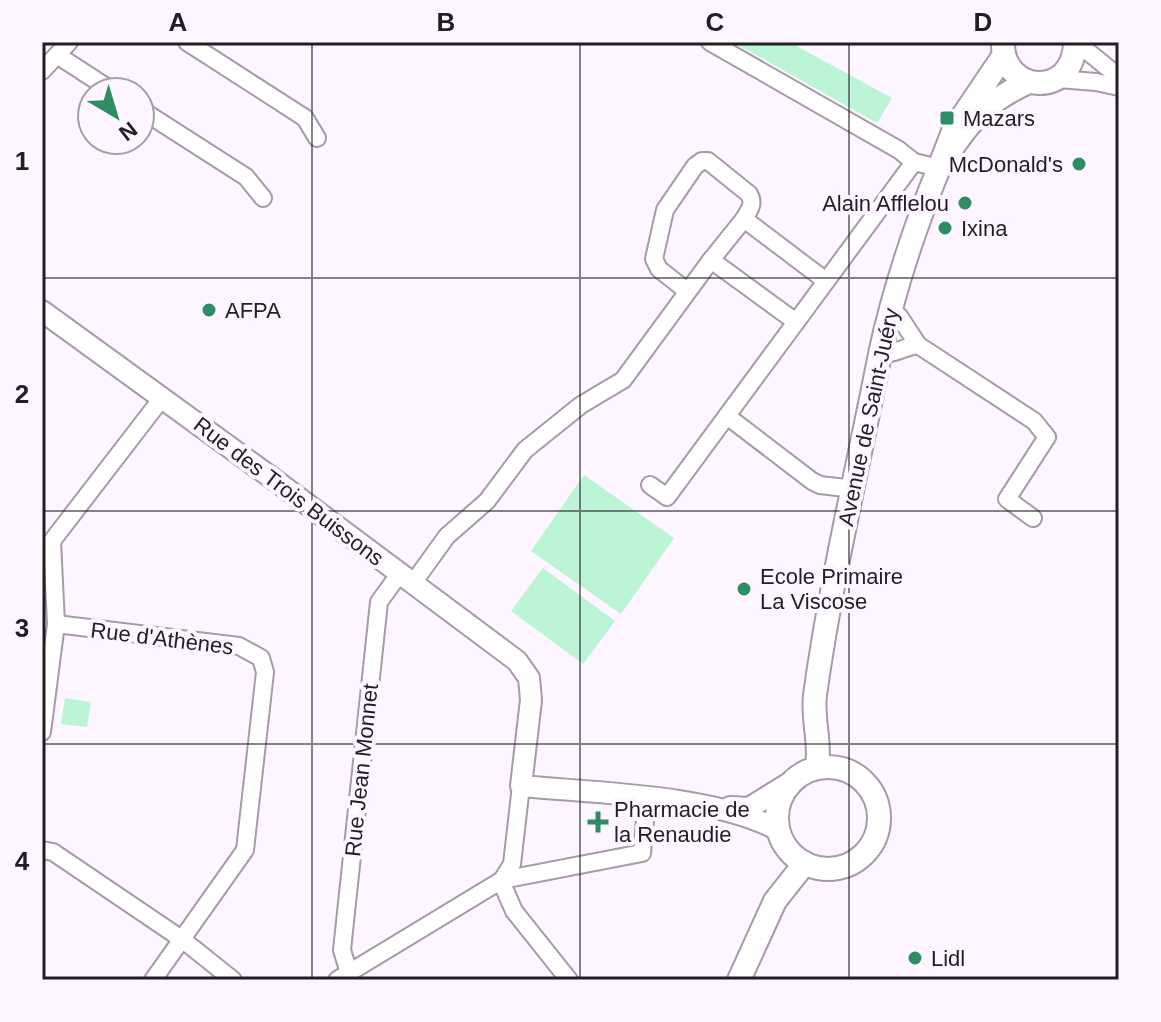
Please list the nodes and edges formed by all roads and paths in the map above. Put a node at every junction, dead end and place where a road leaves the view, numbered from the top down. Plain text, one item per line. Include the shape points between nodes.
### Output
1 (69, 42) edge
2 (187, 42) edge
3 (710, 42) edge
4 (1076, 42) edge
5 (1001, 47) edge
6 (57, 55) junction
7 (42, 71) edge
8 (89, 76) edge
9 (1119, 77) edge
10 (1058, 79) junction
11 (1029, 82) junction
12 (1119, 87) edge
13 (156, 119) edge
14 (317, 138) dead end
15 (914, 162) junction
16 (939, 168) junction
17 (263, 198) dead end
18 (744, 219) junction
19 (711, 260) junction
20 (826, 281) junction
21 (687, 291) junction
22 (42, 311) edge
23 (889, 312) junction
24 (796, 322) junction
25 (918, 345) junction
26 (880, 354) junction
27 (162, 398) junction
28 (727, 416) junction
29 (650, 485) dead end
30 (854, 489) junction
31 (1033, 518) dead end
32 (48, 556) edge
33 (406, 578) junction
34 (56, 624) junction
35 (42, 732) edge
36 (817, 767) junction
37 (791, 782) junction
38 (521, 786) junction
39 (647, 798) junction
40 (714, 807) junction
41 (778, 830) junction
42 (42, 850) edge
43 (805, 863) junction
44 (502, 881) junction
45 (183, 940) junction
46 (343, 976) edge
47 (153, 980) edge
48 (233, 980) edge
49 (569, 980) edge
50 (739, 980) edge

1 - 6 street
2 - 14 street via 305,118
3 - 15 street
4 - 9 street
4 - 10 main road via 1074,61
5 - 11 main road via 1013,72
5 - 16 main road, Avenue de Saint-Juéry via 954,129
6 - 7 street
6 - 8 street
10 - 11 main road
10 - 12 street
11 - 16 main road, Avenue de Saint-Juéry via 981,110
13 - 17 street via 246,177
15 - 16 street
15 - 20 street
16 - 23 main road, Avenue de Saint-Juéry
18 - 19 street, Rue Jean Monnet
18 - 20 street
18 - 21 street via 751,207 749,194 708,161 695,166 665,210 654,259
19 - 21 street, Rue Jean Monnet
19 - 24 street
20 - 24 street
21 - 33 street, Rue Jean Monnet via 623,380 581,405 525,450 487,501
22 - 27 street, Rue des Trois Buissons
23 - 25 street via 899,316
23 - 26 main road, Avenue de Saint-Juéry
24 - 28 street
25 - 26 street
25 - 31 street via 1034,421 1047,437 1007,499
26 - 30 main road, Avenue de Saint-Juéry
27 - 32 street via 52,541
27 - 33 street, Rue des Trois Buissons
28 - 29 street via 667,497
28 - 30 street via 812,481
30 - 36 main road, Avenue de Saint-Juéry via 815,700
32 - 34 street
33 - 38 street, Rue des Trois Buissons via 517,661 529,678
33 - 46 street, Rue Jean Monnet via 379,602
34 - 35 street
34 - 45 street, Rue d'Athènes via 239,646 261,658 265,672 245,850
36 - 37 main road
36 - 43 main road via 848,770 862,779 873,791 880,822 876,837 858,860 830,869
37 - 40 street via 749,808
37 - 41 main road via 777,813
38 - 39 street
38 - 44 street via 512,864
39 - 40 street
39 - 44 street via 642,853
40 - 41 street
41 - 43 main road via 787,848
42 - 45 street via 53,852
43 - 50 main road via 775,901
44 - 46 street
44 - 49 street via 514,911
45 - 47 street
45 - 48 street

